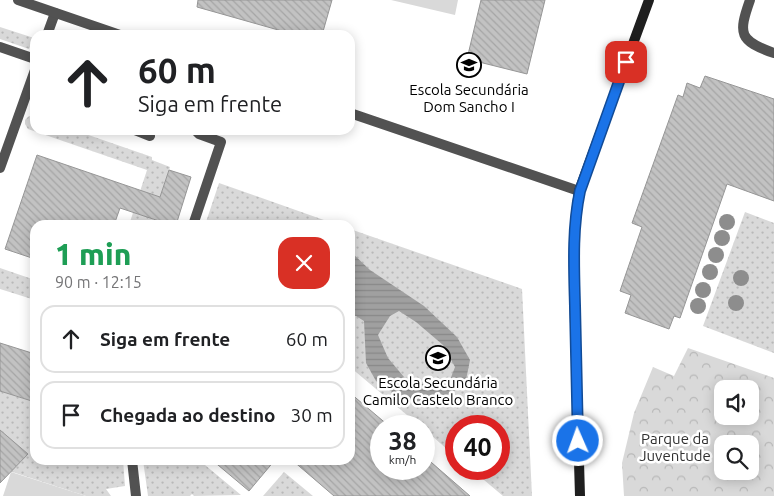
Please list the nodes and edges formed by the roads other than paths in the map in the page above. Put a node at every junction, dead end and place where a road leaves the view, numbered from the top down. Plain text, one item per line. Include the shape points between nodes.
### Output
1 (18, 0) edge
2 (649, 0) edge
3 (750, 0) edge
4 (55, 13) junction
5 (49, 30) edge
6 (105, 30) edge
7 (0, 47) edge
8 (774, 53) edge
9 (30, 57) edge
10 (30, 94) edge
11 (355, 115) edge
12 (202, 135) edge
13 (0, 168) edge
14 (580, 191) junction
15 (195, 220) edge
16 (133, 465) edge
17 (136, 496) edge
18 (580, 496) edge

1 - 4 street
2 - 14 street
3 - 8 street via 742,20 745,38 751,44
4 - 5 street
4 - 6 street
7 - 9 street
10 - 13 street
11 - 14 street
12 - 15 street via 221,142
14 - 18 street via 575,221 574,276
16 - 17 street

